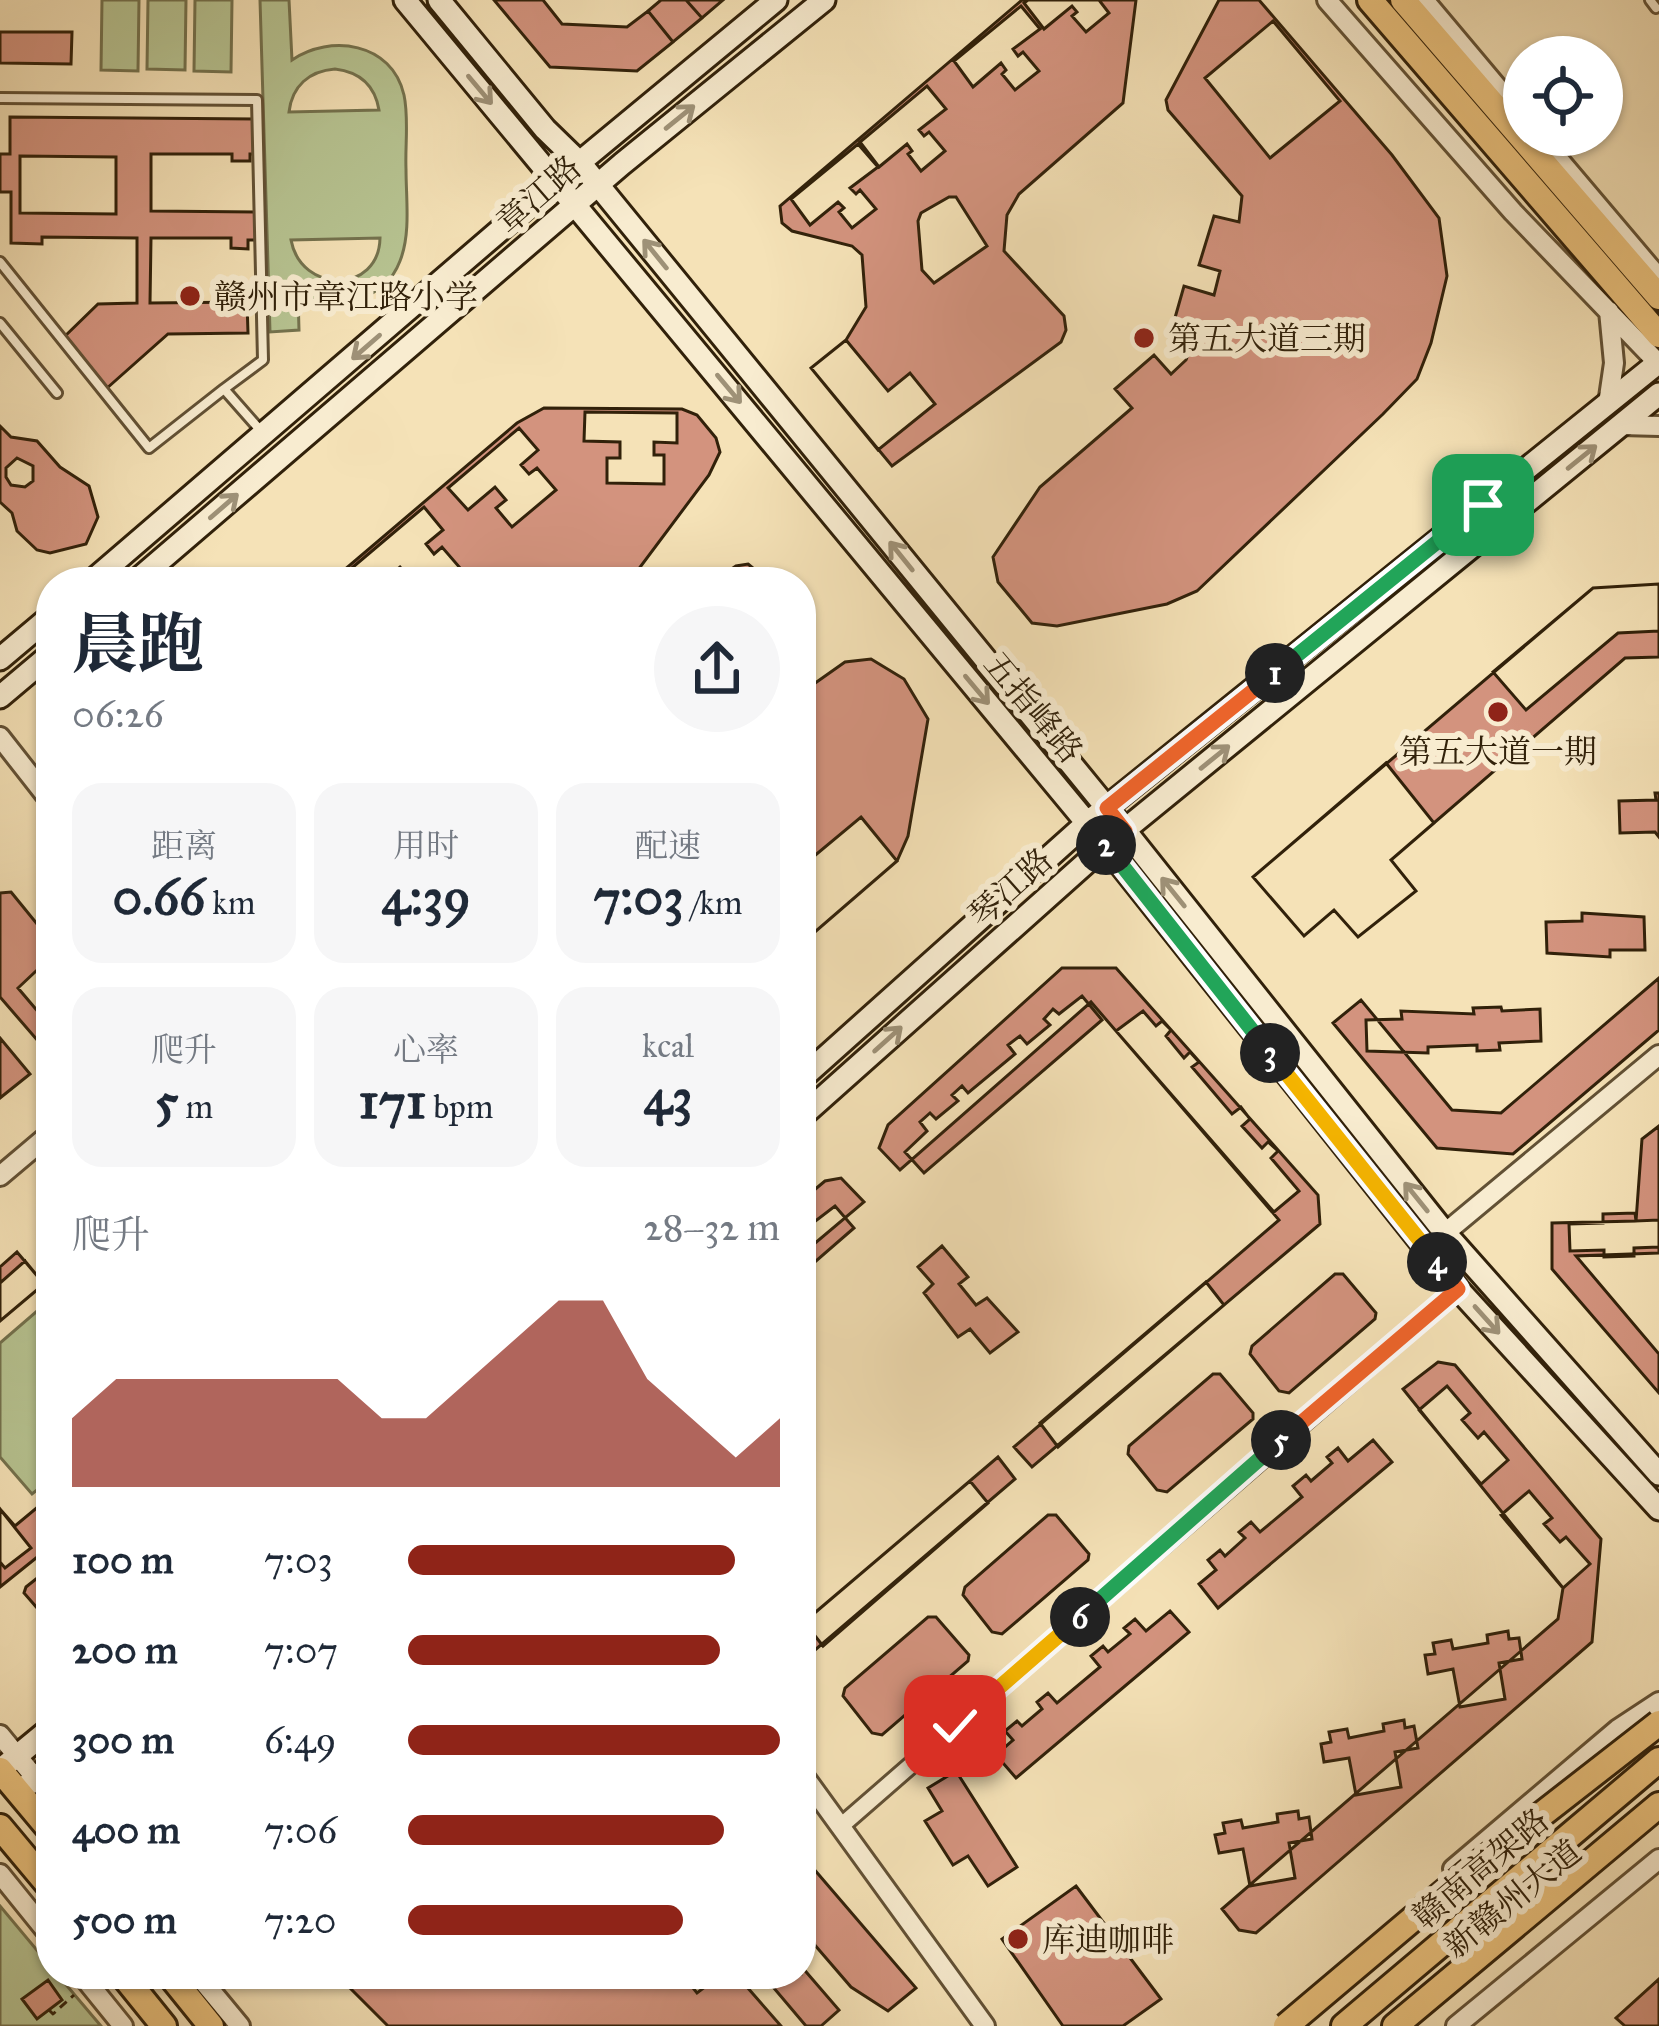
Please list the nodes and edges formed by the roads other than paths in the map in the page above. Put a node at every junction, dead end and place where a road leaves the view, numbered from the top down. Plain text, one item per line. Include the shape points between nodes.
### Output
1 (405, 0) edge
2 (439, 0) edge
3 (776, 0) edge
4 (824, 0) edge
5 (1327, 0) edge
6 (1370, 0) edge
7 (1403, 0) edge
8 (1424, 0) edge
9 (1503, 93) edge
10 (0, 98) edge
11 (1557, 156) edge
12 (581, 164) junction
13 (556, 182) junction
14 (598, 185) junction
15 (576, 205) junction
16 (1651, 261) edge
17 (0, 262) edge
18 (1659, 278) edge
19 (1659, 297) edge
20 (1610, 311) junction
21 (0, 323) edge
22 (1659, 334) edge
23 (1659, 363) edge
24 (224, 389) junction
25 (57, 393) dead end
26 (1659, 394) edge
27 (1608, 404) junction
28 (1621, 425) junction
29 (1659, 426) edge
30 (264, 434) junction
31 (109, 567) edge
32 (153, 567) edge
33 (36, 629) edge
34 (0, 659) edge
35 (36, 666) edge
36 (0, 697) edge
37 (0, 737) edge
38 (36, 783) edge
39 (1107, 808) junction
40 (1087, 823) junction
41 (1125, 831) junction
42 (1105, 846) junction
43 (1659, 1055) edge
44 (816, 1066) edge
45 (816, 1105) edge
46 (36, 1145) edge
47 (0, 1176) edge
48 (1445, 1234) junction
49 (1458, 1289) junction
50 (1659, 1474) edge
51 (1659, 1509) edge
52 (1659, 1699) edge
53 (1659, 1723) edge
54 (0, 1736) edge
55 (36, 1740) edge
56 (1659, 1760) edge
57 (6, 1765) edge
58 (35, 1778) edge
59 (816, 1792) edge
60 (1659, 1804) edge
61 (1659, 1821) edge
62 (841, 1826) junction
63 (0, 1827) edge
64 (1659, 1859) edge
65 (36, 1870) edge
66 (0, 1874) edge
67 (36, 1918) edge
68 (88, 1989) edge
69 (134, 1989) edge
70 (181, 1989) edge
71 (209, 1989) edge
72 (123, 2026) edge
73 (164, 2026) edge
74 (212, 2026) edge
75 (240, 2026) edge
76 (985, 2026) edge
77 (1270, 2026) edge
78 (1287, 2026) edge
79 (1344, 2026) edge
80 (1394, 2026) edge
81 (1407, 2026) edge
82 (1456, 2026) edge

1 -> 13 main road, 五指峰路
2 - 12 main road, 五指峰路
3 - 12 main road, 章江路
14 -> 4 main road, 章江路
5 - 20 street
6 - 22 main road
7 - 19 main road
8 - 9 street
10 - 24 lane via 256,100 263,361
11 - 16 street
12 - 13 main road, 章江路
12 - 14 main road, 五指峰路
13 - 15 main road, 五指峰路
13 -> 30 main road, 章江路
14 - 15 main road, 章江路
39 -> 14 main road, 五指峰路
32 -> 15 main road, 章江路
15 -> 40 main road, 五指峰路
16 - 18 street
17 - 24 lane via 149,448
20 - 23 street
20 - 27 street
21 - 25 lane
23 - 27 main road, 琴江路
24 - 30 lane
26 - 28 main road, 琴江路
27 - 39 main road, 琴江路
28 - 29 street
41 -> 28 main road, 琴江路
30 - 31 main road, 章江路
33 - 34 main road
35 - 36 main road
37 - 38 street
39 - 40 main road, 琴江路
39 - 41 main road, 五指峰路
40 - 42 main road, 五指峰路
40 - 44 main road, 琴江路
41 - 42 main road, 琴江路
48 -> 41 main road, 五指峰路
45 -> 42 main road, 琴江路
42 - 49 main road, 五指峰路
43 - 48 street
46 - 47 street
48 - 50 main road, 五指峰路
49 -> 51 main road, 五指峰路
49 - 62 street
52 - 77 street
53 - 78 main road, bridge
54 - 57 street
55 - 57 main road
56 - 79 main road, 赣南高架路
57 - 58 main road
59 - 62 street
60 - 80 main road, 赣南高架路
61 - 81 main road, 新赣州大道
62 - 76 street
63 - 65 main road
64 - 82 street
66 - 67 street
68 - 72 street
69 - 73 main road
70 - 74 main road
71 - 75 street

